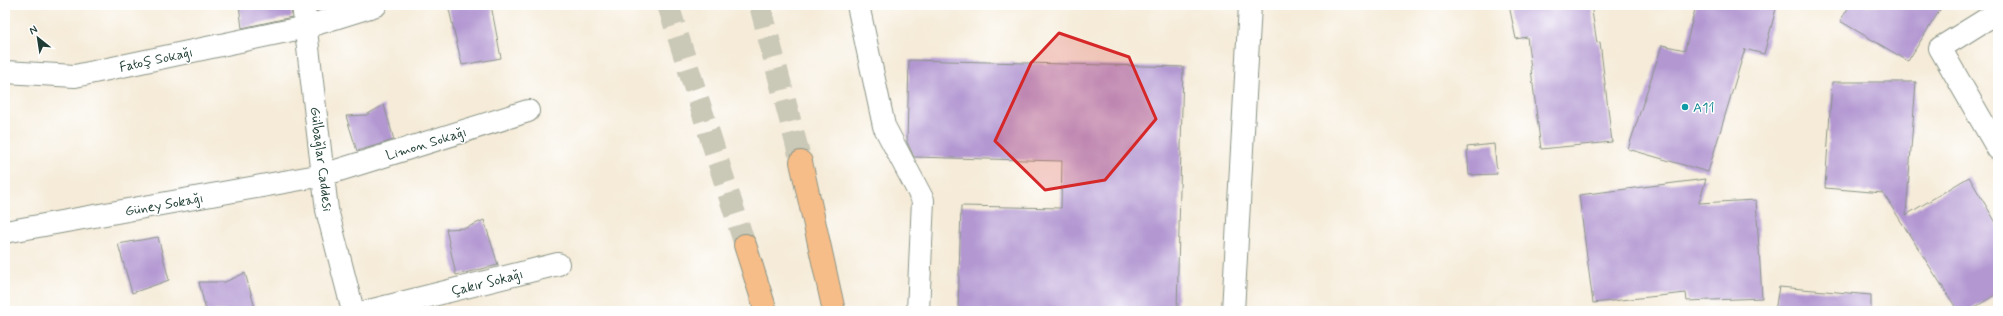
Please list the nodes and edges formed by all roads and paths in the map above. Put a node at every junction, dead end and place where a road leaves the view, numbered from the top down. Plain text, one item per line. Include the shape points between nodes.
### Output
1 (303, 5) edge
2 (376, 5) edge
3 (858, 5) edge
4 (1250, 5) edge
5 (1998, 12) edge
6 (306, 27) junction
7 (5, 72) edge
8 (528, 111) dead end
9 (1998, 149) edge
10 (801, 162) tunnel mouth
11 (323, 175) junction
12 (5, 232) edge
13 (745, 245) tunnel mouth
14 (558, 264) dead end
15 (353, 311) edge
16 (369, 311) edge
17 (766, 311) edge
18 (834, 311) edge
19 (918, 311) edge
20 (1233, 311) edge

1 - 6 street, Gülbağlar Caddesi
2 - 6 street, Fatoş Sokağı
3 - 19 street via 884,126 923,200
4 - 20 street
5 - 9 street via 1940,48
6 - 7 street, Fatoş Sokağı via 75,76
6 - 11 street, Gülbağlar Caddesi
8 - 11 street, Limon Sokağı
10 - 18 main road
11 - 12 street, Güney Sokağı
11 - 15 street, Gülbağlar Caddesi via 327,210
13 - 17 main road
14 - 16 street, Çakır Sokağı

